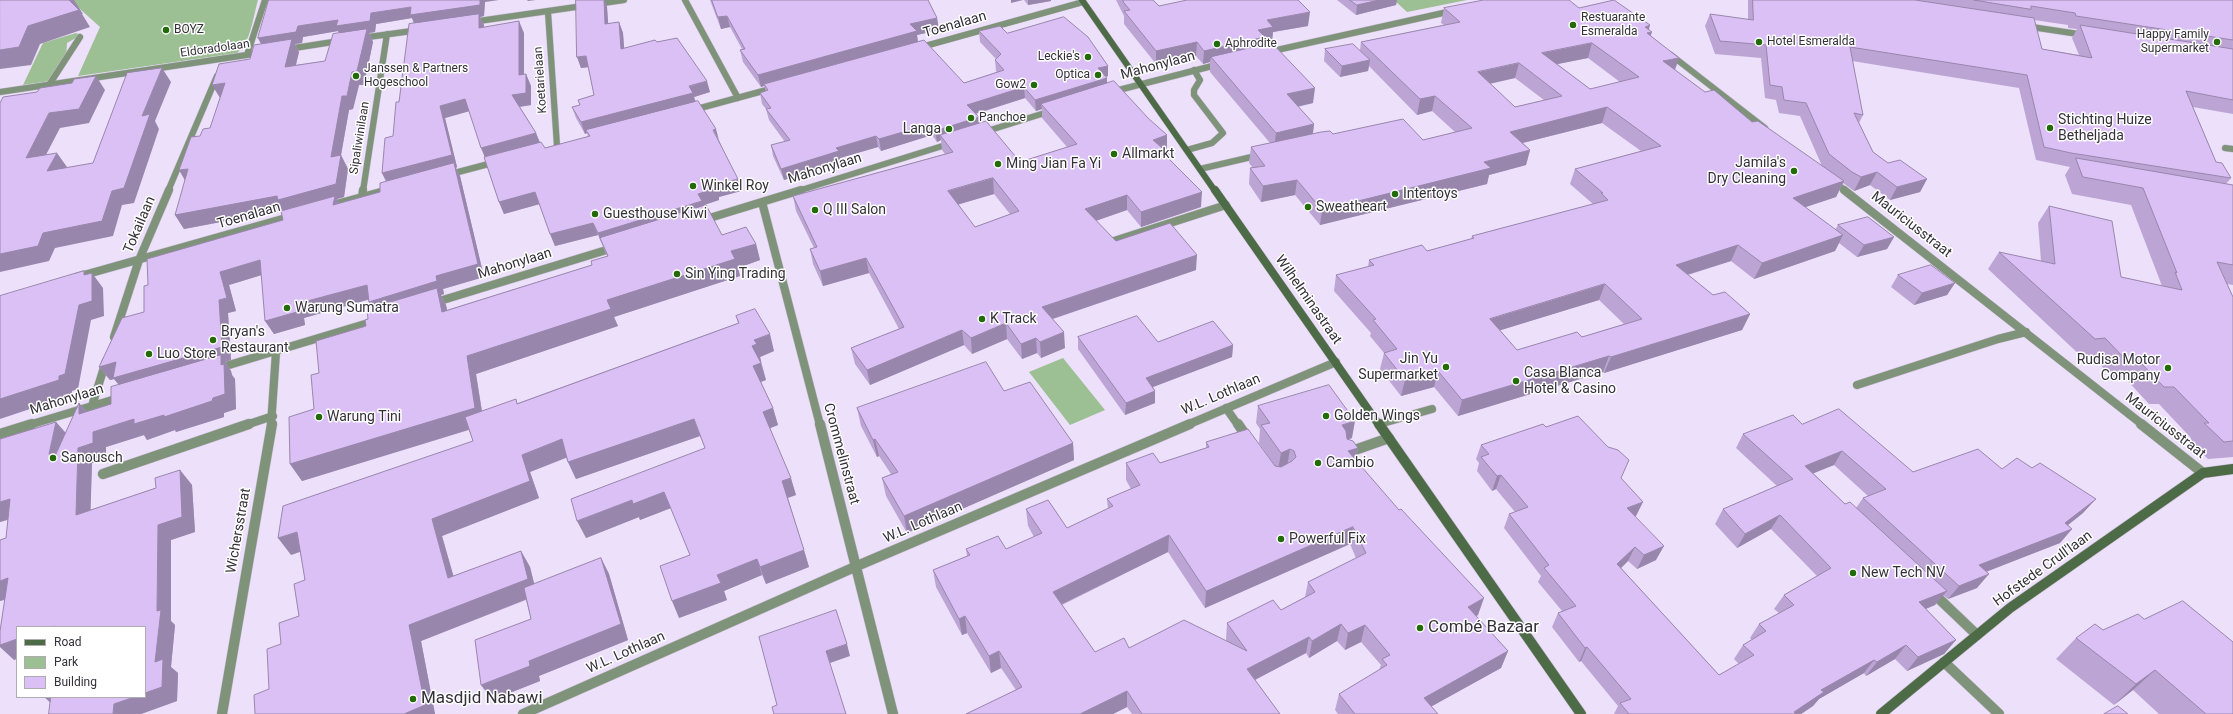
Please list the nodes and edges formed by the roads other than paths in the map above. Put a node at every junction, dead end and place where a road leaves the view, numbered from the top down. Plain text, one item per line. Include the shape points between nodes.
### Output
1 (265, 0) edge
2 (624, 0) edge
3 (685, 0) edge
4 (1083, 1) edge
5 (1457, 10) edge
6 (548, 12) junction
7 (463, 24) edge
8 (2021, 25) edge
9 (425, 29) edge
10 (387, 34) junction
11 (2092, 36) edge
12 (80, 37) dead end
13 (356, 39) edge
14 (348, 40) edge
15 (1664, 49) edge
16 (278, 51) edge
17 (907, 51) edge
18 (270, 52) edge
19 (1261, 54) edge
20 (246, 56) junction
21 (224, 59) junction
22 (1231, 61) edge
23 (1194, 70) junction
24 (1140, 83) junction
25 (49, 85) junction
26 (784, 85) edge
27 (2, 92) edge
28 (1102, 95) edge
29 (0, 98) edge
30 (738, 98) junction
31 (1057, 110) edge
32 (685, 112) edge
33 (1769, 131) edge
34 (974, 136) edge
35 (959, 140) edge
36 (564, 144) edge
37 (557, 146) junction
38 (549, 148) edge
39 (2226, 148) dead end
40 (2233, 149) edge
41 (1187, 150) junction
42 (1268, 153) edge
43 (504, 160) edge
44 (1200, 169) junction
45 (1825, 175) edge
46 (437, 177) edge
47 (392, 189) edge
48 (362, 197) junction
49 (762, 202) junction
50 (1226, 205) junction
51 (324, 208) edge
52 (301, 214) edge
53 (694, 223) edge
54 (1111, 242) edge
55 (618, 246) edge
56 (139, 260) junction
57 (66, 280) edge
58 (428, 305) edge
59 (382, 319) edge
60 (2026, 332) junction
61 (276, 352) junction
62 (1336, 362) junction
63 (215, 370) edge
64 (1857, 385) dead end
65 (130, 395) edge
66 (92, 406) junction
67 (1226, 408) junction
68 (1432, 410) dead end
69 (273, 416) junction
70 (1379, 424) junction
71 (0, 434) edge
72 (1389, 438) junction
73 (1253, 446) edge
74 (1348, 452) edge
75 (2233, 469) edge
76 (2203, 473) junction
77 (103, 474) dead end
78 (857, 566) junction
79 (1924, 585) edge
80 (1977, 635) junction
81 (1944, 662) junction
82 (222, 714) edge
83 (524, 714) edge
84 (893, 714) edge
85 (1581, 714) edge
86 (1881, 714) edge
87 (1999, 714) edge

1 - 20 street
2 - 6 street
3 - 30 street
4 - 17 street, Toenalaan
4 - 24 street, Wilhelminastraat
5 - 19 street
6 - 7 street
6 - 37 street, Koetarielaan
8 - 11 street
9 - 10 street
10 - 13 street
10 - 48 street, Sipaliwinilaan
12 - 25 street
14 - 16 street
15 - 33 street
18 - 20 street, Eldoradolaan
20 - 21 street, Eldoradolaan
21 - 25 street, Eldoradolaan
21 - 56 street, Tokailaan
22 - 23 street, Mahonylaan
23 - 24 street, Mahonylaan
23 - 41 street via 1200,80 1194,95 1223,132 1220,138 1209,144
24 - 28 street, Mahonylaan
24 - 41 street, Wilhelminastraat
25 - 27 street, Eldoradolaan
26 - 30 street
27 - 29 street
30 - 32 street
31 - 34 street
35 - 49 street, Mahonylaan
36 - 37 street
37 - 38 street
39 - 40 street
41 - 44 street, Wilhelminastraat
42 - 44 street
43 - 46 street
44 - 50 street, Wilhelminastraat
45 - 60 street, Mauriciusstraat
47 - 48 street
48 - 51 street
49 - 53 street, Mahonylaan
49 - 78 street, Crommelinstraat
50 - 54 street
50 - 62 street, Wilhelminastraat
52 - 56 street, Toenalaan
55 - 58 street, Mahonylaan
56 - 57 street, Toenalaan
56 - 66 street, Tokailaan
59 - 61 street
60 - 64 street
60 - 76 street, Mauriciusstraat
61 - 63 street
61 - 69 street, Wichersstraat
62 - 67 street, W.L. Lothlaan
62 - 70 street, Wilhelminastraat
65 - 66 street, Mahonylaan
66 - 71 street, Mahonylaan
67 - 73 street
67 - 78 street, W.L. Lothlaan
68 - 70 street
69 - 77 street
69 - 82 street, Wichersstraat
70 - 72 street, Wilhelminastraat
72 - 74 street
72 - 85 street, Wilhelminastraat
75 - 76 street, Hofstede Crull'laan
76 - 80 street, Hofstede Crull'laan via 2010,608
78 - 83 street, W.L. Lothlaan
78 - 84 street, Crommelinstraat
79 - 80 street
80 - 81 street, Hofstede Crull'laan
81 - 86 street, Hofstede Crull'laan
81 - 87 street

